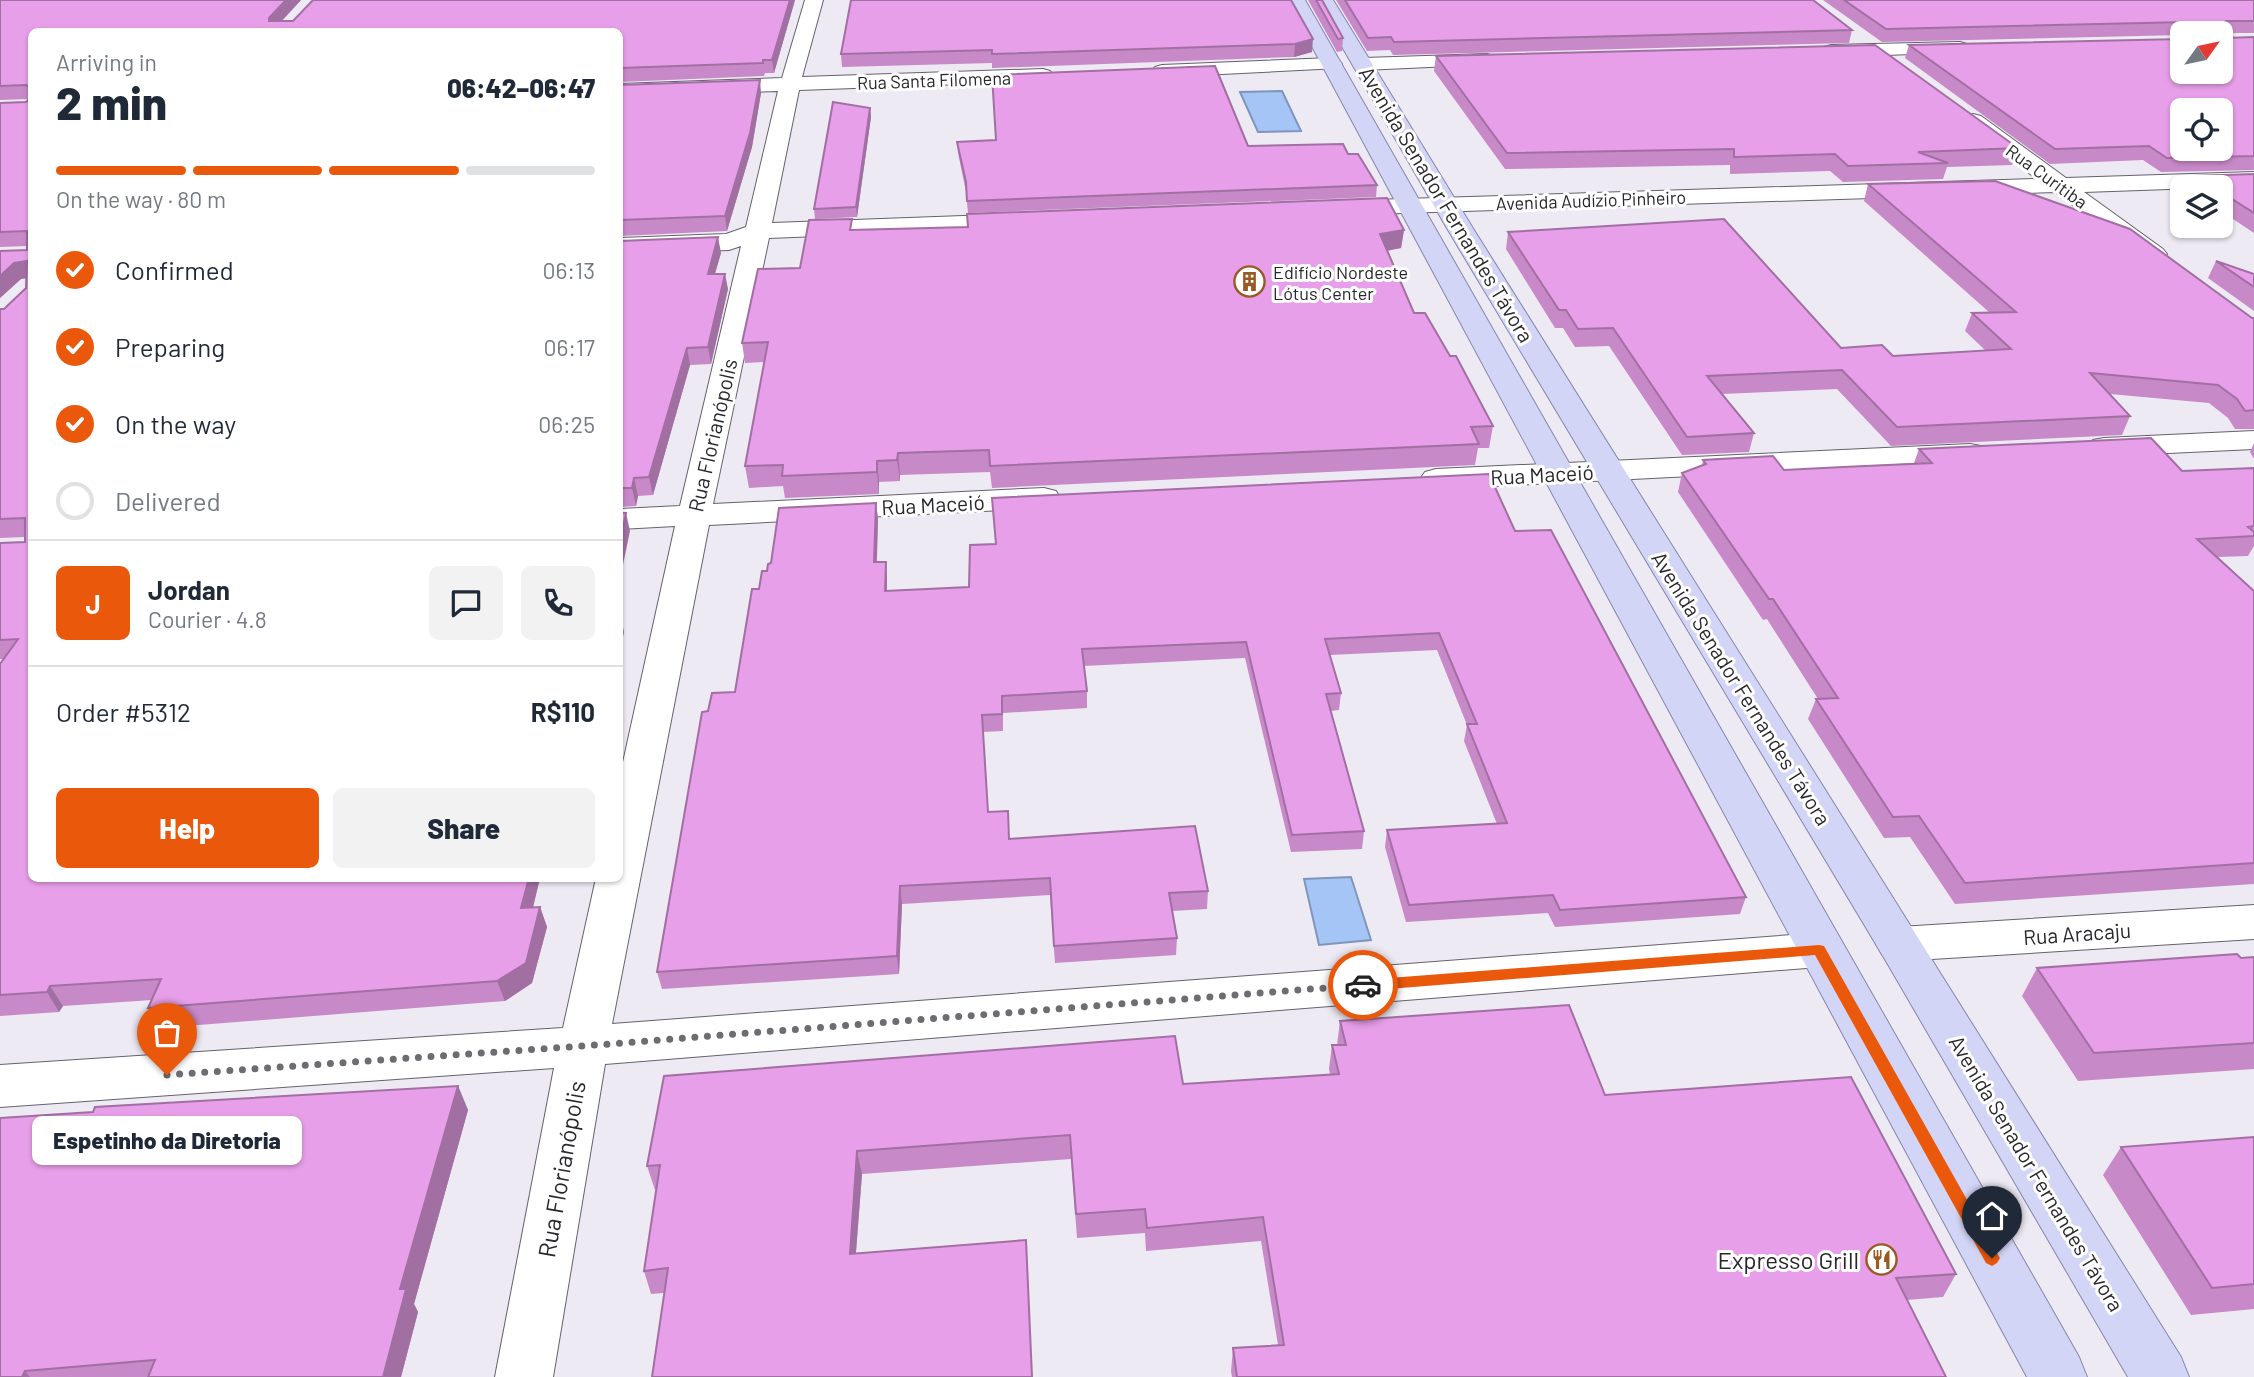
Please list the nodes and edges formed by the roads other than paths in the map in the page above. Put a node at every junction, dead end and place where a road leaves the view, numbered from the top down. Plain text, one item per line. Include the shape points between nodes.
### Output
1 (814, 0) edge
2 (1296, 0) edge
3 (1324, 0) edge
4 (1846, 29) edge
5 (1973, 48) edge
6 (1876, 50) junction
7 (1807, 52) edge
8 (1504, 60) edge
9 (1332, 64) junction
10 (1363, 64) junction
11 (1147, 72) edge
12 (1065, 75) edge
13 (1910, 75) edge
14 (790, 85) junction
15 (623, 90) edge
16 (1954, 107) edge
17 (2254, 179) edge
18 (2062, 186) junction
19 (1445, 204) junction
20 (1408, 206) junction
21 (1321, 209) edge
22 (1047, 220) edge
23 (623, 228) edge
24 (760, 231) junction
25 (623, 246) edge
26 (2175, 269) edge
27 (2254, 440) edge
28 (2071, 449) edge
29 (2002, 452) edge
30 (1608, 470) junction
31 (1556, 473) junction
32 (1411, 480) edge
33 (1080, 497) edge
34 (694, 516) junction
35 (623, 519) edge
36 (623, 858) edge
37 (617, 882) edge
38 (2254, 922) edge
39 (1899, 944) junction
40 (1819, 950) junction
41 (583, 1046) junction
42 (0, 1086) edge
43 (524, 1377) edge
44 (2058, 1377) edge
45 (2160, 1377) edge

1 - 14 street, Rua Florianópolis
2 - 9 main road, Avenida Senador Fernandes Távora
3 - 10 main road, Avenida Senador Fernandes Távora
4 - 6 street
5 - 6 street
6 - 7 street
6 - 13 street
8 - 10 street
9 - 11 street
9 - 20 main road, Avenida Senador Fernandes Távora
10 - 19 main road, Avenida Senador Fernandes Távora
12 - 14 street, Rua Santa Filomena
14 - 15 street, Rua Santa Filomena
14 - 24 street, Rua Florianópolis
16 - 18 street, Rua Curitiba
17 - 18 street, Avenida Audízio Pinheiro
18 - 19 street, Avenida Audízio Pinheiro
18 - 26 street, Rua Curitiba
19 - 20 street, Avenida Audízio Pinheiro
19 - 30 main road, Avenida Senador Fernandes Távora
20 - 21 street, Avenida Audízio Pinheiro
20 - 31 main road, Avenida Senador Fernandes Távora
22 - 24 street
23 - 24 street via 732,221
24 - 25 street via 729,242
24 - 34 street, Rua Florianópolis
27 - 28 street
29 - 30 street, Rua Maceió
30 - 31 street, Rua Maceió
30 - 39 main road, Avenida Senador Fernandes Távora
31 - 32 street, Rua Maceió
31 - 40 main road, Avenida Senador Fernandes Távora
33 - 34 street, Rua Maceió
34 - 35 street, Rua Maceió
34 - 36 street, Rua Florianópolis
37 - 41 street, Rua Florianópolis
38 - 39 street, Rua Aracaju
39 - 45 main road, Avenida Senador Fernandes Távora
40 - 41 street
40 - 44 main road, Avenida Senador Fernandes Távora
41 - 42 street
41 - 43 street, Rua Florianópolis

